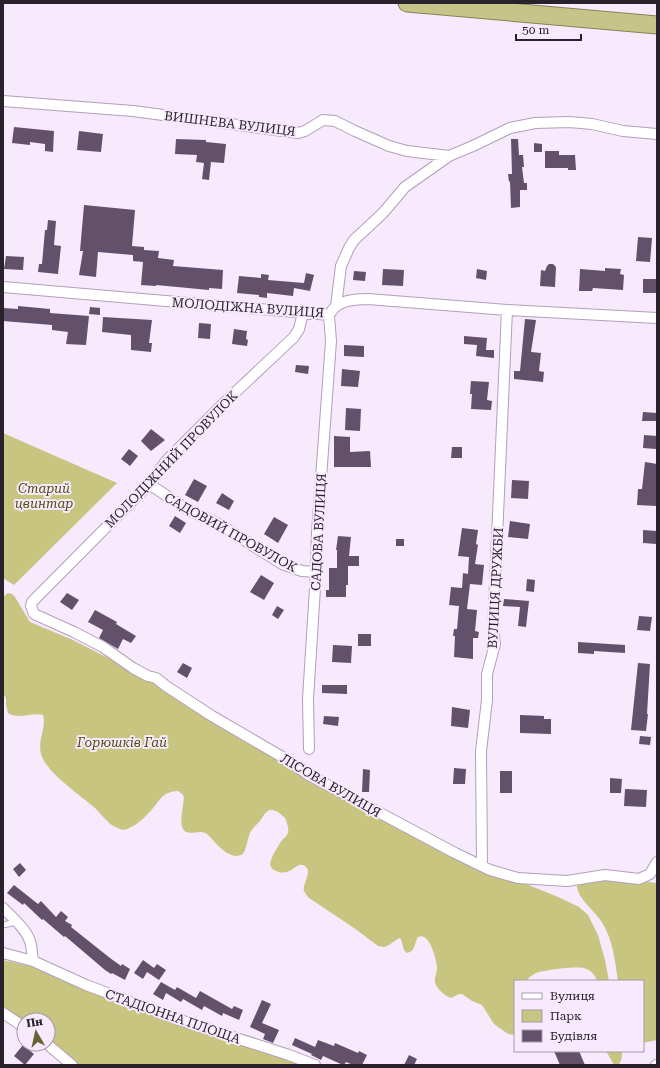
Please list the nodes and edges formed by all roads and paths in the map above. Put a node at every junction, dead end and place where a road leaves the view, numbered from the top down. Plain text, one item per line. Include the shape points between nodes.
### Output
1 (407, 3) edge
2 (657, 25) edge
3 (3, 101) edge
4 (657, 134) edge
5 (449, 156) junction
6 (3, 286) edge
7 (336, 306) junction
8 (507, 310) junction
9 (302, 313) junction
10 (329, 315) junction
11 (657, 318) edge
12 (149, 484) junction
13 (316, 572) junction
14 (32, 602) joint
15 (309, 749) dead end
16 (657, 862) edge
17 (482, 866) junction
18 (653, 874) edge
19 (3, 908) edge
20 (16, 922) junction
21 (3, 925) edge
22 (3, 953) edge
23 (33, 961) junction
24 (3, 1013) edge
25 (16, 1022) edge
26 (56, 1052) edge
27 (72, 1065) edge
28 (315, 1065) edge

1 - 2 highway
3 - 5 street, ВИШНЕВА ВУЛИЦЯ via 133,111 298,133 329,120 390,146 407,151
4 - 5 street, ВИШНЕВА ВУЛИЦЯ via 581,123 535,123 510,128
5 - 7 street via 406,187 354,240 341,266
6 - 9 street, МОЛОДІЖНА ВУЛИЦЯ
7 - 8 street, МОЛОДІЖНА ВУЛИЦЯ via 354,299 368,298
7 - 10 street, МОЛОДІЖНА ВУЛИЦЯ
8 - 11 street, МОЛОДІЖНА ВУЛИЦЯ
8 - 17 street, ВУЛИЦЯ ДРУЖБИ via 493,628 495,644 487,674 487,700 481,751
9 - 10 street, МОЛОДІЖНА ВУЛИЦЯ
9 - 12 street, МОЛОДІЖНИЙ ПРОВУЛОК via 299,329 294,336 166,461
10 - 13 street, САДОВА ВУЛИЦЯ via 331,341 316,533
12 - 13 street, САДОВИЙ ПРОВУЛОК via 185,508 222,526 282,564 306,572
12 - 14 street, МОЛОДІЖНИЙ ПРОВУЛОК
13 - 15 street, САДОВА ВУЛИЦЯ via 308,699
14 - 17 street, ЛІСОВА ВУЛИЦЯ via 34,614 103,647 133,668 156,678 212,716 307,774
16 - 18 street, ЛІСОВА ВУЛИЦЯ
17 - 18 street, ЛІСОВА ВУЛИЦЯ via 518,878 567,881 605,875 639,880
19 - 20 street
20 - 21 lane
20 - 23 street via 30,942
22 - 23 street, СТАДІОННА ПЛОЩА
23 - 28 street, СТАДІОННА ПЛОЩА via 86,985 177,1019
24 - 25 street
26 - 27 street

